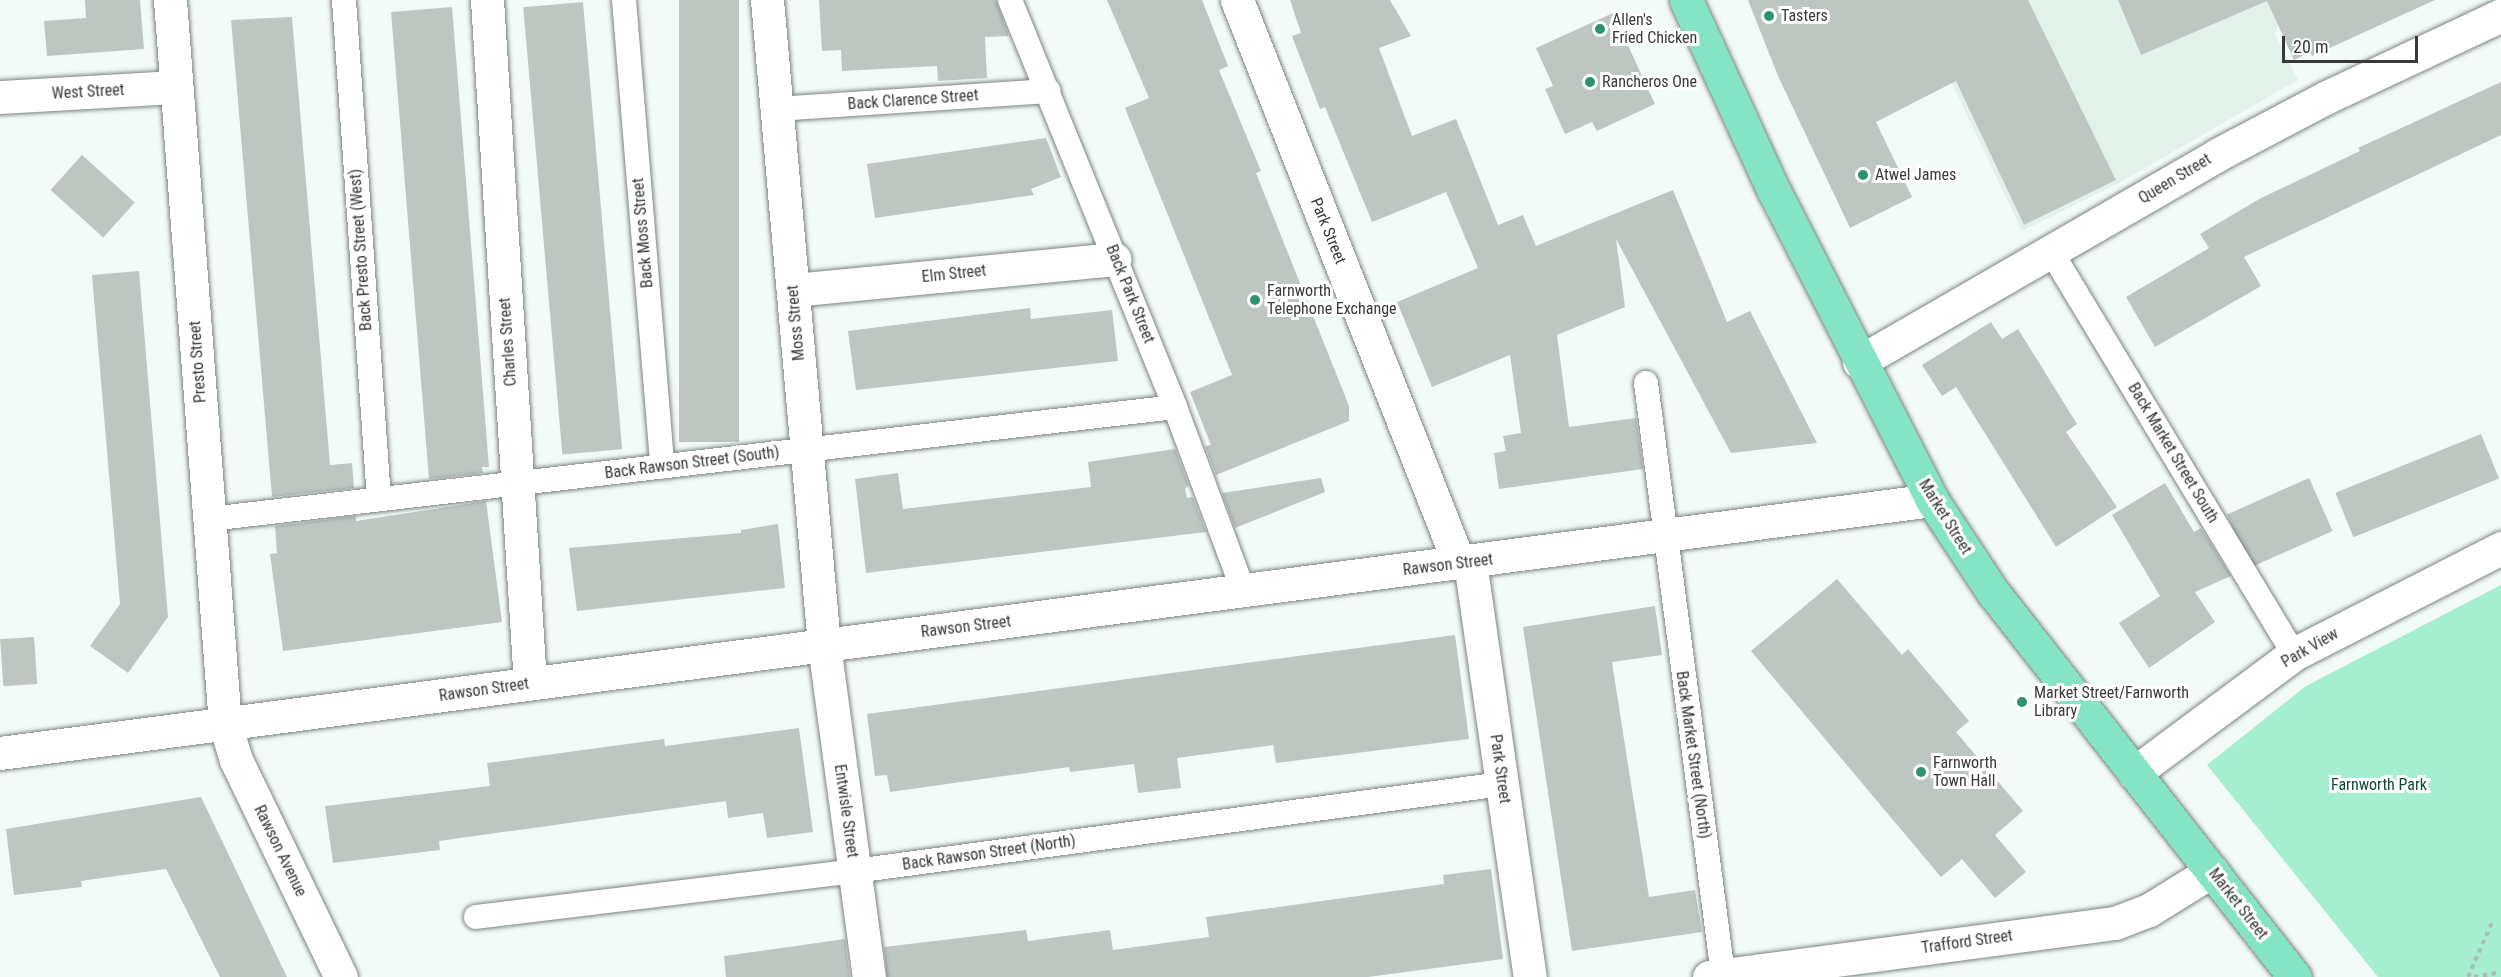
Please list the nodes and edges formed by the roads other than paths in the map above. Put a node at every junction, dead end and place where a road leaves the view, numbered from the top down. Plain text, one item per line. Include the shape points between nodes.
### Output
1 (170, 0) edge
2 (344, 0) edge
3 (487, 0) edge
4 (624, 0) edge
5 (767, 0) edge
6 (1010, 0) edge
7 (1237, 0) edge
8 (1686, 0) edge
9 (2501, 15) edge
10 (176, 87) junction
11 (1048, 90) junction
12 (0, 97) edge
13 (777, 109) junction
14 (2052, 253) junction
15 (1115, 259) junction
16 (793, 290) junction
17 (1859, 362) junction
18 (1646, 383) dead end
19 (1175, 407) junction
20 (807, 449) junction
21 (662, 466) junction
22 (517, 483) junction
23 (379, 500) junction
24 (1932, 500) junction
25 (210, 519) junction
26 (1663, 536) junction
27 (2501, 548) edge
28 (1464, 563) junction
29 (1243, 590) junction
30 (824, 645) junction
31 (2294, 654) junction
32 (530, 684) junction
33 (225, 724) junction
34 (0, 753) edge
35 (2134, 773) junction
36 (1502, 784) junction
37 (855, 871) junction
38 (2212, 871) junction
39 (476, 917) dead end
40 (1716, 976) edge
41 (341, 977) edge
42 (869, 977) edge
43 (1530, 977) edge
44 (2295, 977) edge

1 - 10 street, Presto Street
2 - 23 lane, Back Presto Street (West)
3 - 22 street, Charles Street
4 - 21 lane, Back Moss Street
5 - 13 street, Moss Street
6 - 11 lane, Back Park Street
7 - 28 street, Park Street
8 - 17 main road, Market Street
9 - 14 street, Queen Street via 2246,139
10 - 12 street, West Street
10 - 25 street, Presto Street
11 - 13 lane, Back Clarence Street
11 - 15 lane, Back Park Street
13 - 16 street, Moss Street
14 - 17 street, Queen Street
14 - 31 lane, Back Market Street South
15 - 16 street, Elm Street
15 - 19 lane, Back Park Street
16 - 20 street, Moss Street
17 - 24 main road, Market Street
18 - 26 lane, Back Market Street (North)
19 - 20 lane, Back Rawson Street (South)
19 - 29 lane, Back Park Street
20 - 21 lane, Back Rawson Street (South)
20 - 30 street, Moss Street
21 - 22 lane, Back Rawson Street (South)
22 - 23 lane, Back Rawson Street (South)
22 - 32 street, Charles Street
23 - 25 lane, Back Rawson Street (South)
24 - 26 street, Rawson Street
24 - 35 main road, Market Street via 1992,591
25 - 33 street, Presto Street
26 - 28 street, Rawson Street
26 - 40 lane, Back Market Street (North)
27 - 31 street, Park View
28 - 29 street, Rawson Street
28 - 36 street, Park Street
29 - 30 street, Rawson Street
30 - 32 street, Rawson Street
30 - 37 street, Entwisle Street
31 - 35 street, Park View
32 - 33 street, Rawson Street
33 - 34 street, Rawson Street
33 - 41 street, Rawson Avenue via 236,760
35 - 38 main road, Market Street
36 - 37 lane, Back Rawson Street (North)
36 - 43 street, Park Street
37 - 39 lane, Back Rawson Street (North)
37 - 42 street, Entwisle Street
38 - 40 street, Trafford Street via 2149,910 2115,923
38 - 44 main road, Market Street

